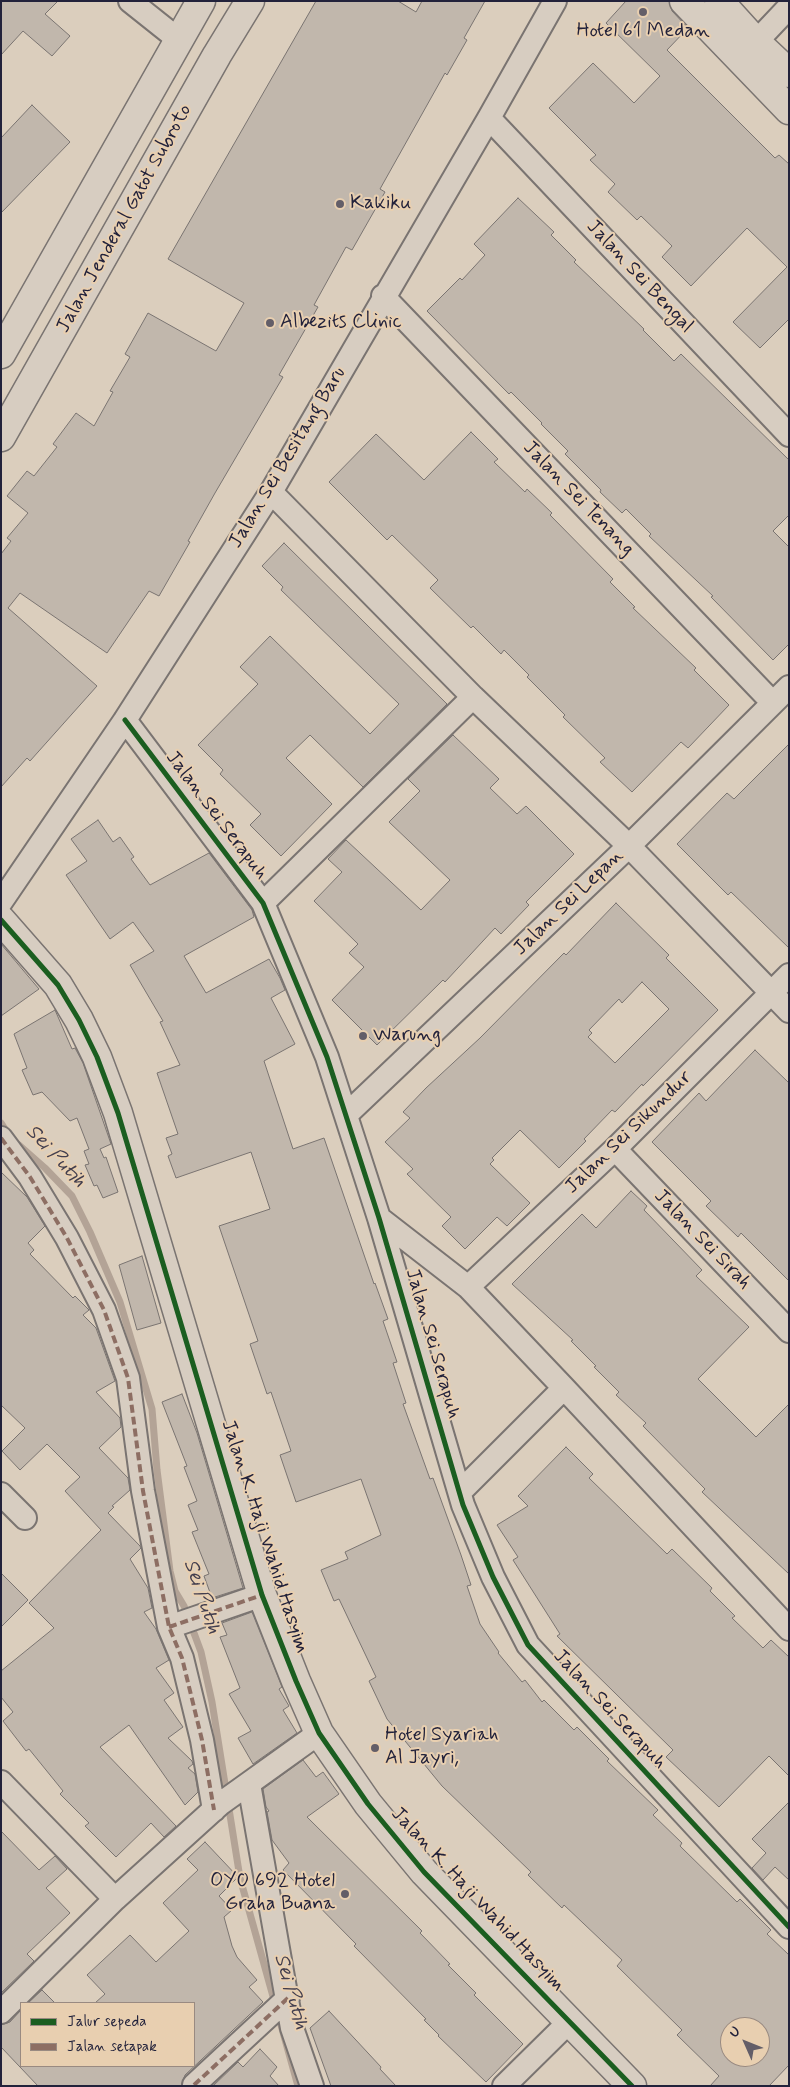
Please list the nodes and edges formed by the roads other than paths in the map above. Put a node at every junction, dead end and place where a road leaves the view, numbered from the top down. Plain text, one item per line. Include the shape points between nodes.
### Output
1 (130, 1) edge
2 (201, 1) edge
3 (250, 1) edge
4 (555, 1) edge
5 (684, 1) edge
6 (789, 7) edge
7 (723, 18) edge
8 (178, 40) junction
9 (756, 42) junction
10 (789, 73) edge
11 (789, 110) edge
12 (489, 118) junction
13 (383, 296) junction
14 (1, 354) edge
15 (789, 435) edge
16 (1, 437) edge
17 (271, 492) junction
18 (789, 686) edge
19 (473, 697) junction
20 (772, 702) junction
21 (124, 720) junction
22 (629, 846) junction
23 (1, 902) edge
24 (263, 903) junction
25 (1, 920) edge
26 (789, 975) edge
27 (772, 992) junction
28 (789, 1010) edge
29 (346, 1115) junction
30 (1, 1138) edge
31 (615, 1149) junction
32 (379, 1218) junction
33 (468, 1287) junction
34 (789, 1331) edge
35 (564, 1388) junction
36 (460, 1492) junction
37 (1, 1494) edge
38 (25, 1518) dead end
39 (262, 1595) junction
40 (174, 1626) junction
41 (789, 1629) edge
42 (319, 1733) junction
43 (1, 1782) edge
44 (244, 1787) junction
45 (217, 1807) junction
46 (115, 1898) junction
47 (789, 1927) edge
48 (280, 2004) junction
49 (1, 2012) edge
50 (570, 2021) junction
51 (194, 2085) edge
52 (312, 2086) edge
53 (504, 2086) edge
54 (632, 2086) edge

1 - 8 street
2 - 8 street, Jalan Jenderal Gatot Subroto
3 - 16 street, Jalan Jenderal Gatot Subroto
4 - 12 street, Jalan Sei Besitang Baru
5 - 7 street
6 - 9 street
7 - 9 street
7 - 11 street
8 - 14 street, Jalan Jenderal Gatot Subroto
9 - 10 street
12 - 13 street, Jalan Sei Besitang Baru
12 - 15 street, Jalan Sei Bengal
13 - 17 street, Jalan Sei Besitang Baru
13 - 20 street, Jalan Sei Tenang
17 - 19 street
17 - 21 street, Jalan Sei Besitang Baru
18 - 20 street, Jalan Sei Lepan
19 - 22 street
19 - 24 street
20 - 22 street, Jalan Sei Lepan
21 - 23 street, Jalan Sei Besitang Baru
21 - 24 street, Jalan Sei Serapuh
22 - 27 street
22 - 29 street, Jalan Sei Lepan
24 - 29 street, Jalan Sei Serapuh via 327,1057
25 - 39 street, Jalan K. Haji Wahid Hasyim via 58,985 97,1056 118,1113
26 - 27 street, Jalan Sei Sikundur
27 - 28 street
27 - 31 street, Jalan Sei Sikundur
29 - 32 street, Jalan Sei Serapuh
30 - 40 street via 30,1177 104,1310 128,1378 143,1492
31 - 33 street, Jalan Sei Sikundur
31 - 34 street, Jalan Sei Sirah
32 - 33 street
32 - 36 street, Jalan Sei Serapuh
33 - 35 street
35 - 36 street
35 - 41 street
36 - 47 street, Jalan Sei Serapuh via 493,1577 528,1645
37 - 38 street
39 - 40 street
39 - 42 street, Jalan K. Haji Wahid Hasyim
40 - 45 street
42 - 44 street
42 - 50 street, Jalan K. Haji Wahid Hasyim via 368,1804 424,1872
43 - 46 street
44 - 45 street
44 - 48 street
45 - 46 street
46 - 49 street
48 - 51 street
48 - 52 street
50 - 53 street
50 - 54 street, Jalan K. Haji Wahid Hasyim

